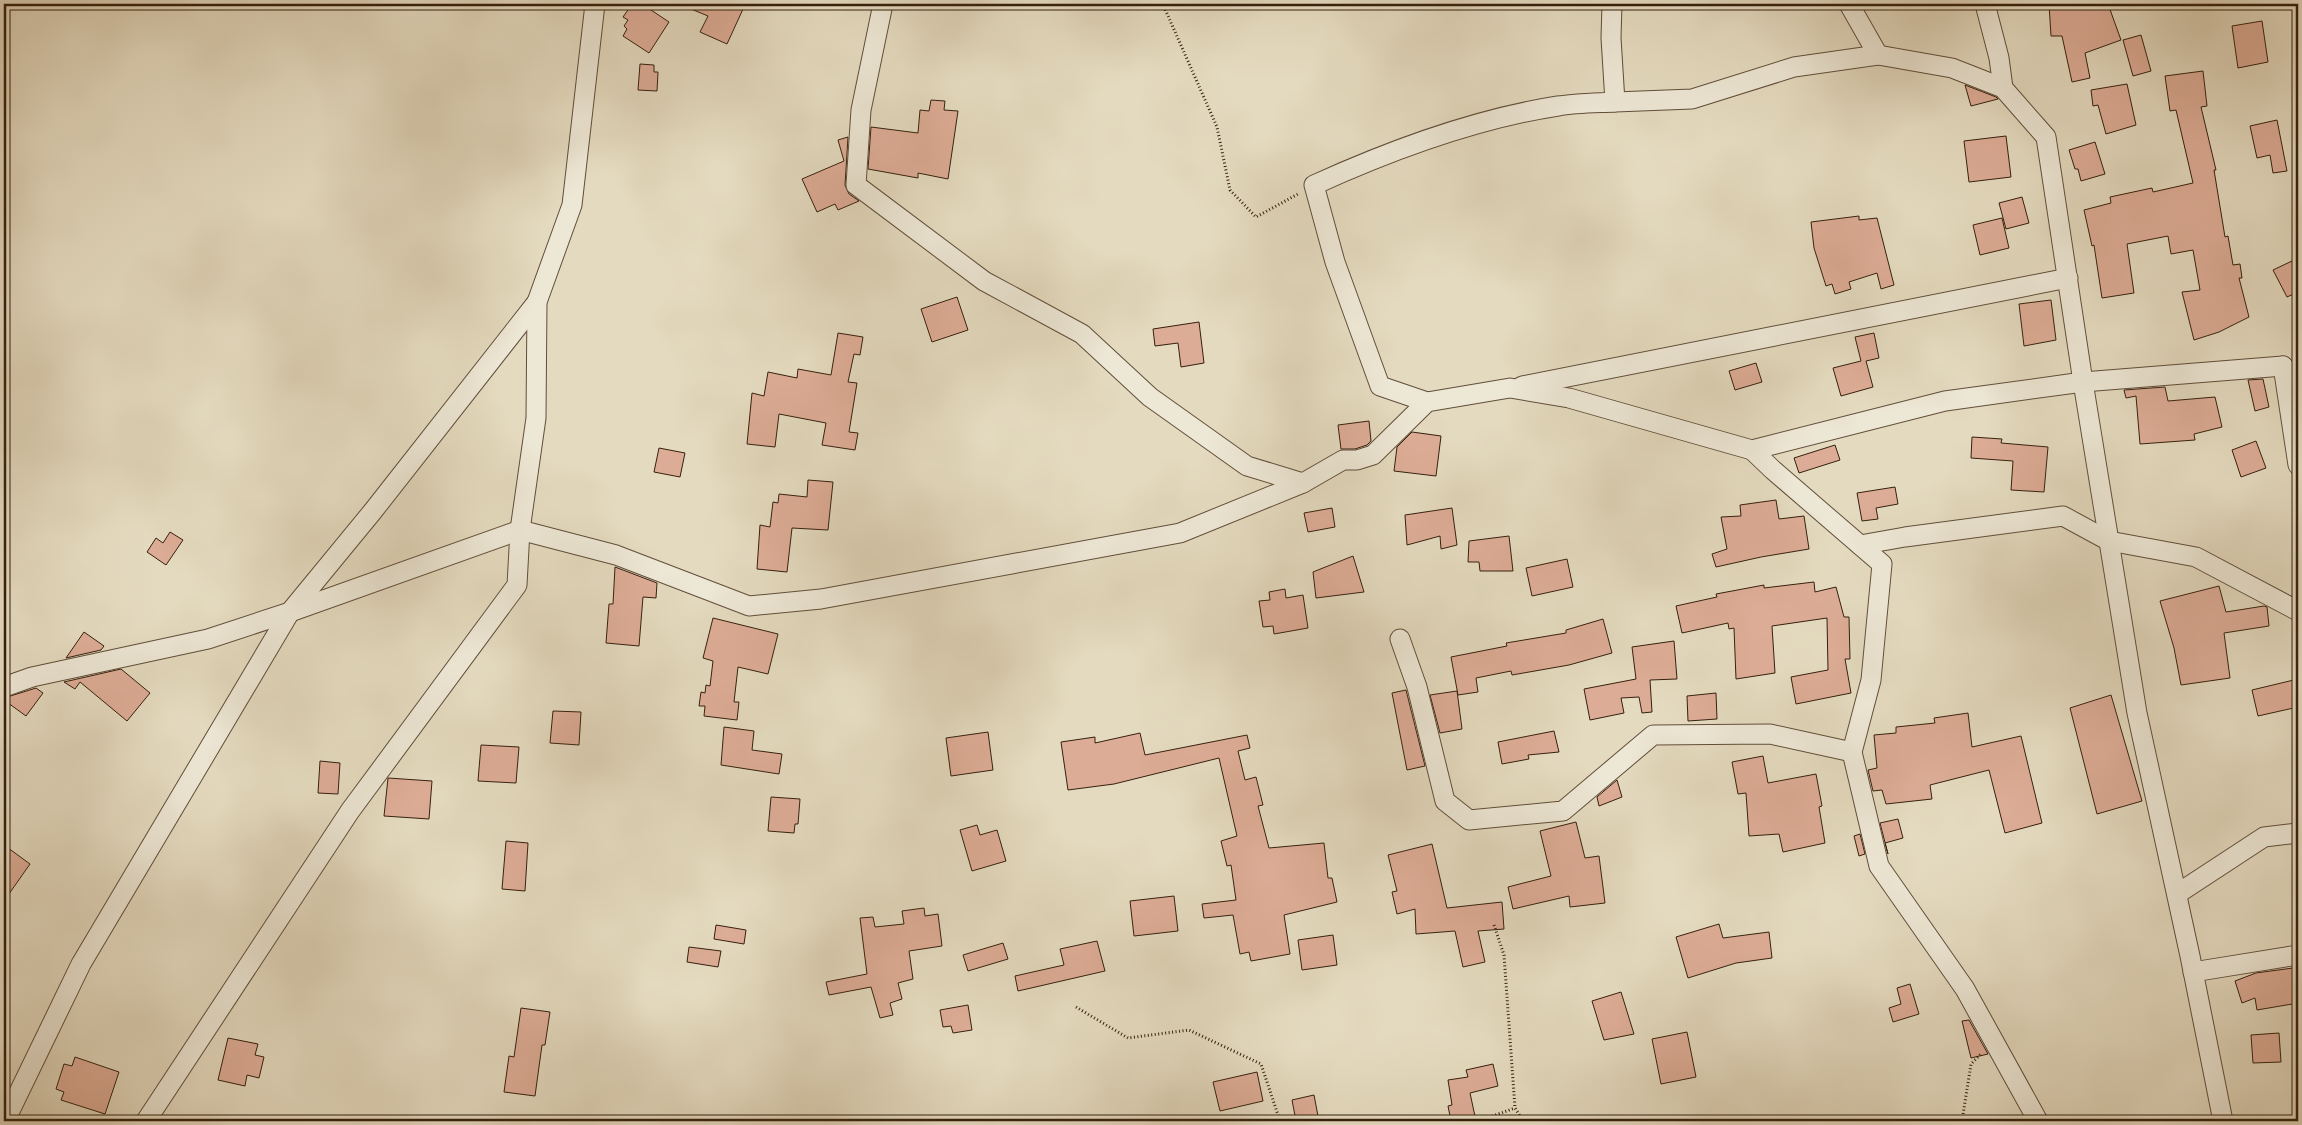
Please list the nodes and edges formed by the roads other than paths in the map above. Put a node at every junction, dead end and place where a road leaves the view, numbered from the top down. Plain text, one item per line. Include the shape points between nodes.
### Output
1 (595, 4) edge
2 (883, 4) edge
3 (1612, 4) edge
4 (1849, 4) edge
5 (1985, 4) edge
6 (1878, 54) junction
7 (2003, 88) junction
8 (1615, 102) junction
9 (2068, 278) junction
10 (536, 302) junction
11 (2283, 366) junction
12 (2083, 382) junction
13 (2298, 384) edge
14 (1510, 388) junction
15 (1427, 402) junction
16 (1752, 450) junction
17 (2298, 465) edge
18 (1303, 483) junction
19 (520, 530) junction
20 (2109, 540) junction
21 (1860, 545) junction
22 (2298, 611) edge
23 (290, 612) junction
24 (1400, 639) dead end
25 (4, 687) edge
26 (1852, 752) junction
27 (2298, 833) edge
28 (2177, 894) junction
29 (2298, 955) edge
30 (2194, 972) junction
31 (6, 1121) edge
32 (146, 1121) edge
33 (2038, 1121) edge
34 (2223, 1121) edge

1 - 10 street via 572,205
2 - 18 street via 861,110 856,185 984,281 1082,334 1150,397 1247,466
3 - 8 street
4 - 6 street
5 - 7 street
6 - 7 street via 1952,68
6 - 8 street via 1794,66 1692,99
7 - 9 street via 2046,137
8 - 15 street via 1558,106 1470,125 1357,165 1314,185 1336,262 1380,386
9 - 12 street
9 - 14 street
10 - 19 street via 536,418
10 - 23 street
11 - 12 street
11 - 13 street
11 - 17 street
12 - 16 street via 1945,401
12 - 20 street
14 - 15 street
14 - 16 street via 1569,398
15 - 18 street via 1373,455 1343,460
16 - 21 street
18 - 19 street via 1180,533 821,599 749,606 616,555
19 - 23 street
19 - 32 street via 517,585 350,811
20 - 21 street via 2063,516 1905,536
20 - 22 street via 2196,557
20 - 28 street via 2137,713
21 - 26 street via 1882,564 1870,680
23 - 25 street via 208,639 32,677
23 - 31 street via 81,964
24 - 26 street via 1417,687 1445,801 1469,820 1563,811 1653,735 1770,734
26 - 33 street via 1879,866 1966,989
27 - 28 street via 2264,837
28 - 30 street
29 - 30 street
30 - 34 street

